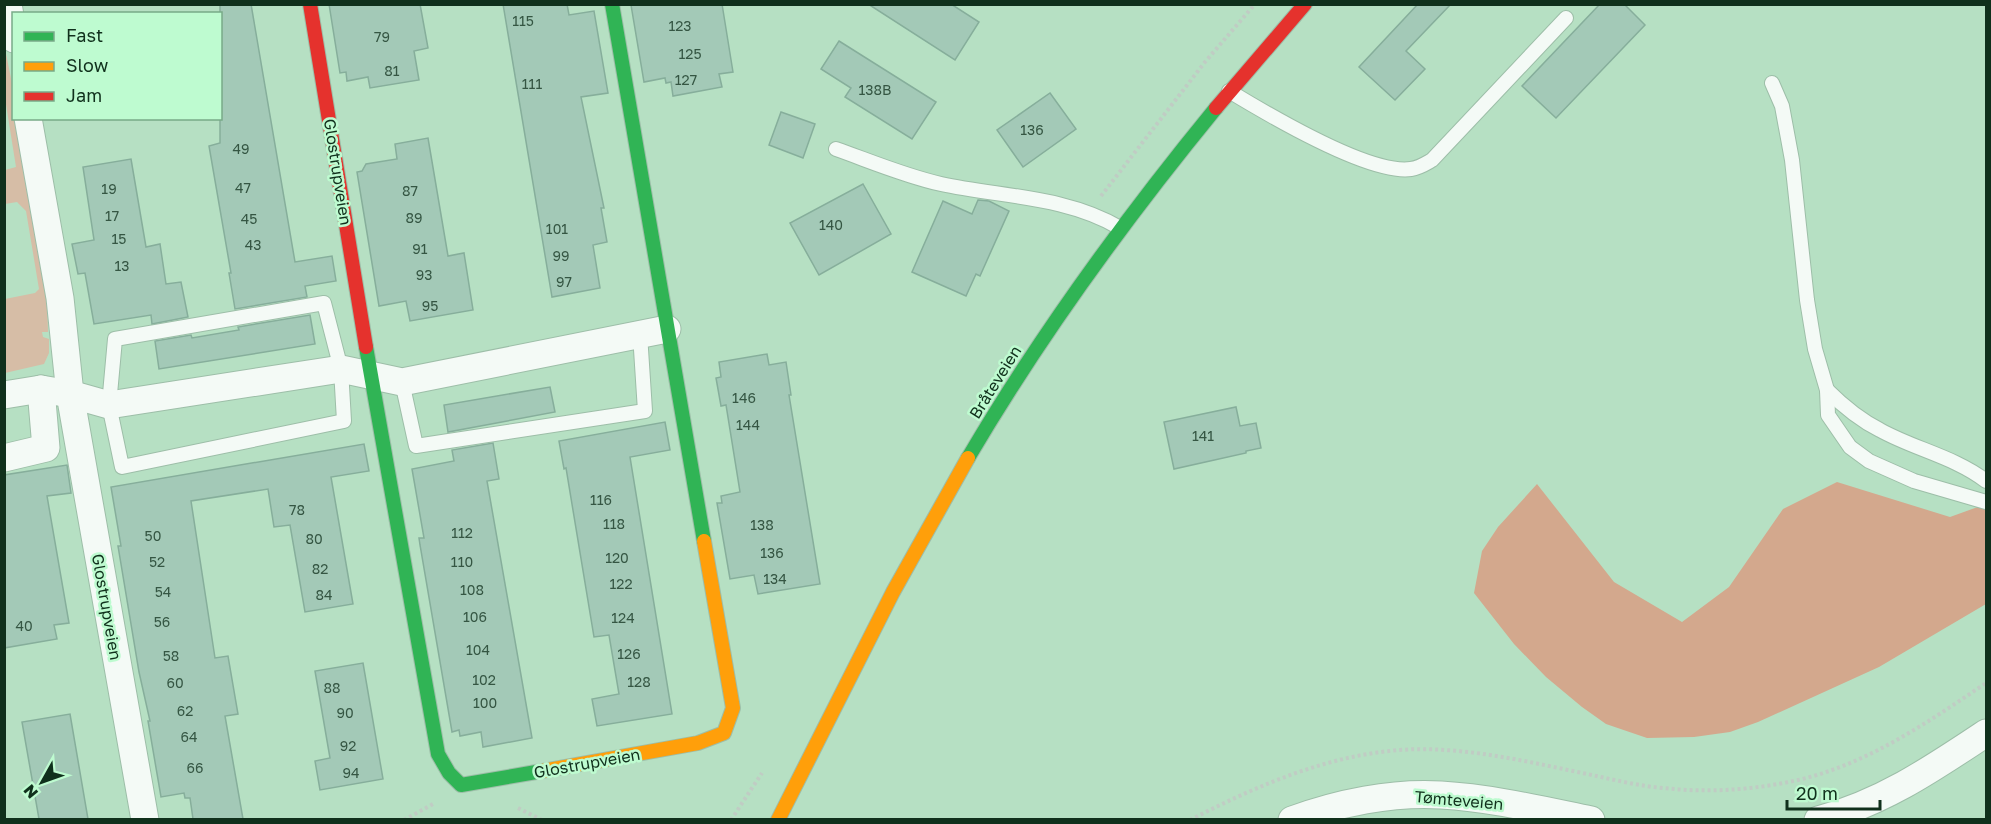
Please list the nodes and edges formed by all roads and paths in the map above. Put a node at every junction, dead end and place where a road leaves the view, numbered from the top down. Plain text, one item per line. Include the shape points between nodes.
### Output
1 (310, 4) edge
2 (612, 4) edge
3 (1305, 4) edge
4 (1566, 18) dead end
5 (1772, 83) dead end
6 (1230, 91) junction
7 (28, 120) edge
8 (836, 149) dead end
9 (1120, 228) junction
10 (667, 329) junction
11 (640, 334) junction
12 (341, 369) junction
13 (371, 375) junction
14 (402, 382) junction
15 (41, 389) junction
16 (1827, 390) junction
17 (70, 394) junction
18 (4, 395) edge
19 (109, 405) junction
20 (4, 458) edge
21 (1986, 481) edge
22 (1986, 502) edge
23 (1986, 683) edge
24 (1986, 733) edge
25 (145, 819) edge
26 (778, 819) edge
27 (1190, 819) edge
28 (1292, 819) edge
29 (1591, 819) edge
30 (1818, 819) edge

1 - 13 street, Glostrupveien
2 - 10 street, Glostrupveien
3 - 6 street, Bråteveien
4 - 6 lane via 1432,160 1409,170 1388,167 1331,146
5 - 16 lane via 1782,106 1810,319
6 - 9 street, Bråteveien
7 - 17 street, Glostrupveien via 60,298
8 - 9 lane via 941,184 1031,198 1088,212
9 - 26 street, Bråteveien via 1021,371 961,469 853,669
10 - 11 street
10 - 13 street, Glostrupveien via 733,708 724,733 698,743 461,785 449,775 436,748
11 - 14 street
11 - 14 lane via 645,411 416,446
12 - 13 street
12 - 19 street
12 - 19 lane via 344,421 123,467
12 - 19 lane via 324,303 115,339
13 - 14 street
15 - 17 street
15 - 18 street
15 - 20 street via 46,447
16 - 21 lane via 1881,431
16 - 22 lane via 1828,416 1850,447 1869,461 1914,481
17 - 19 street
17 - 25 street, Glostrupveien
23 - 27 path via 1865,756 1831,771 1766,786 1701,791 1662,788 1480,753 1411,750 1316,767 1249,791
24 - 30 street via 1877,800
28 - 29 street, Tømteveien via 1369,800 1439,795

